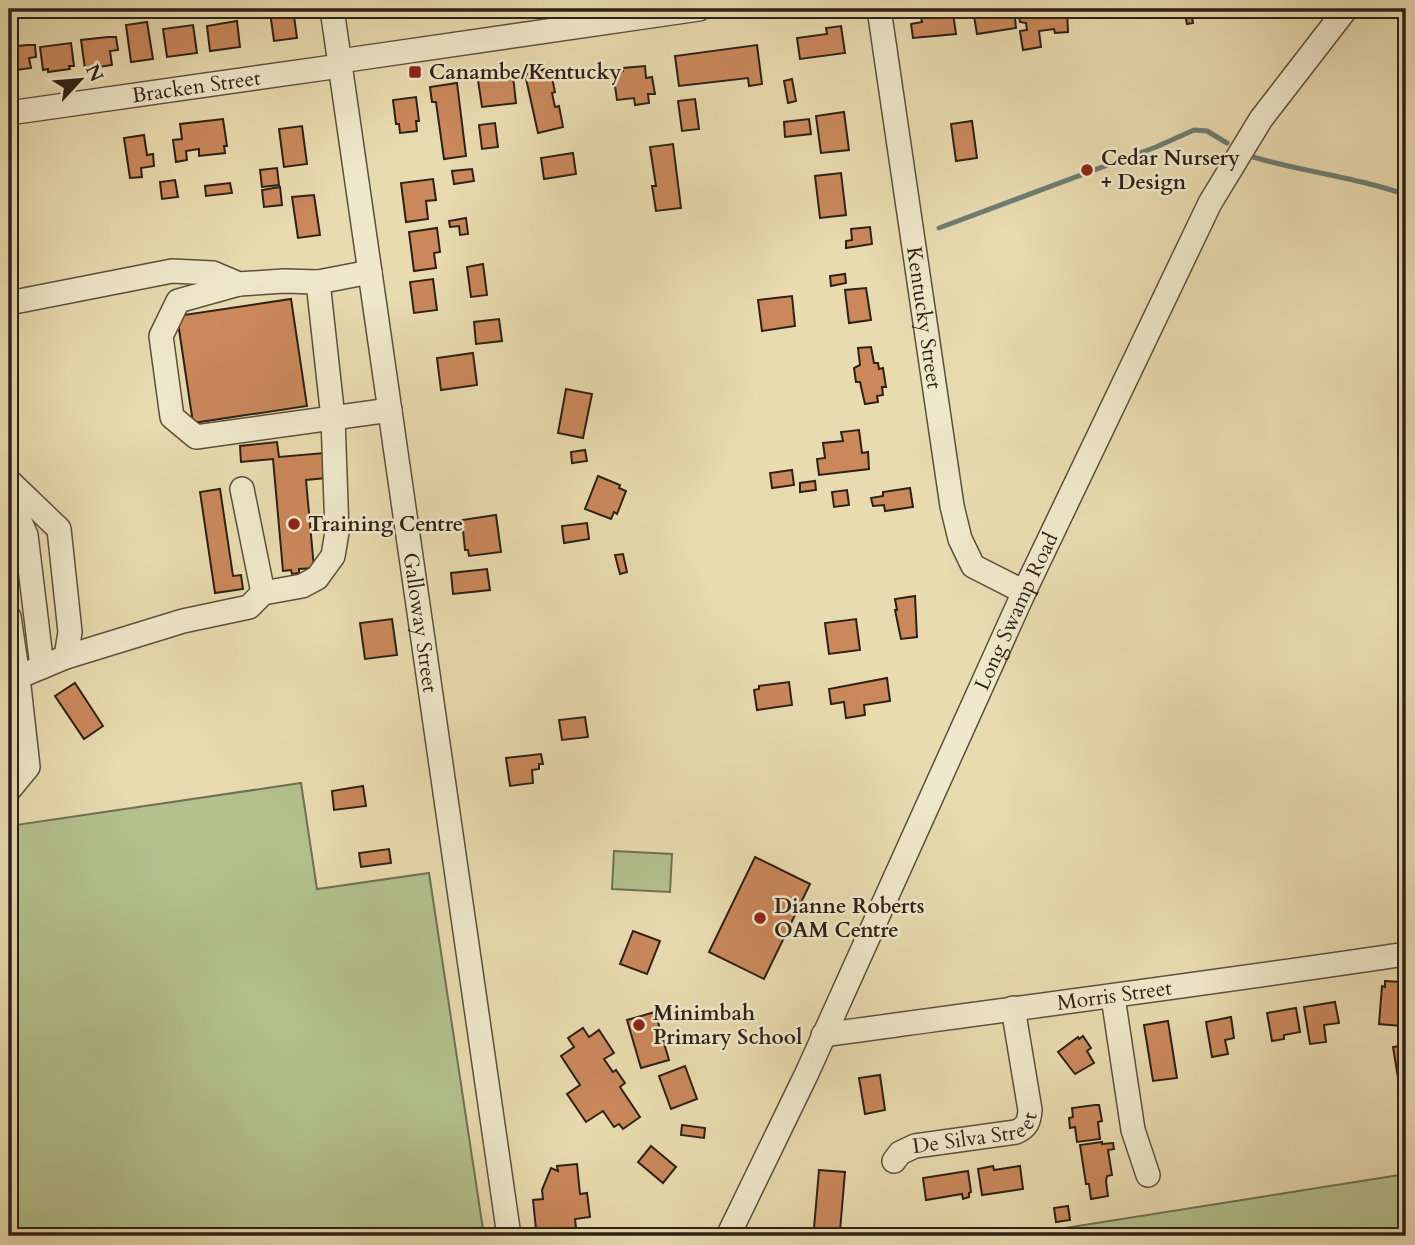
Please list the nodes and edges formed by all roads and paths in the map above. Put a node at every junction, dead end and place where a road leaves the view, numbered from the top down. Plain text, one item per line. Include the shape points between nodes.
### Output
1 (332, 9) edge
2 (699, 9) edge
3 (879, 9) edge
4 (1346, 9) edge
5 (599, 16) edge
6 (340, 63) junction
7 (9, 113) edge
8 (370, 272) junction
9 (318, 282) junction
10 (239, 284) junction
11 (9, 303) edge
12 (390, 410) junction
13 (333, 418) junction
14 (9, 481) edge
15 (242, 489) dead end
16 (9, 496) edge
17 (1024, 592) junction
18 (263, 593) junction
19 (9, 617) edge
20 (66, 657) junction
21 (42, 667) junction
22 (18, 677) junction
23 (9, 790) edge
24 (1406, 954) edge
25 (1113, 997) junction
26 (1013, 1008) junction
27 (823, 1035) junction
28 (894, 1161) dead end
29 (1148, 1175) dead end
30 (509, 1236) edge
31 (728, 1236) edge

1 - 6 street, Galloway Street
2 - 5 street, Bracken Street
3 - 17 street, Kentucky Street via 960,539 973,566
4 - 17 street, Long Swamp Road via 1261,119 1210,203
5 - 6 street, Bracken Street
6 - 7 street, Bracken Street
6 - 8 street, Galloway Street
8 - 9 street
8 - 12 street, Galloway Street
9 - 10 street
9 - 13 street
10 - 11 street via 212,273 172,271
10 - 13 street via 178,301 161,336 172,418 196,438
12 - 13 street
12 - 30 street, Galloway Street
13 - 18 street via 337,532 333,556 317,578 302,586
14 - 20 street via 60,529 70,632
15 - 18 street
16 - 21 street via 26,535
17 - 27 street, Long Swamp Road
18 - 20 street via 249,607 183,621
19 - 22 street
20 - 21 street
21 - 22 street
22 - 23 street via 28,767
24 - 25 street, Morris Street
25 - 26 street, Morris Street
25 - 29 street via 1133,1130
26 - 27 street, Morris Street
26 - 28 street, De Silva Street via 1030,1110 1024,1128 915,1146
27 - 31 street, Long Swamp Road

